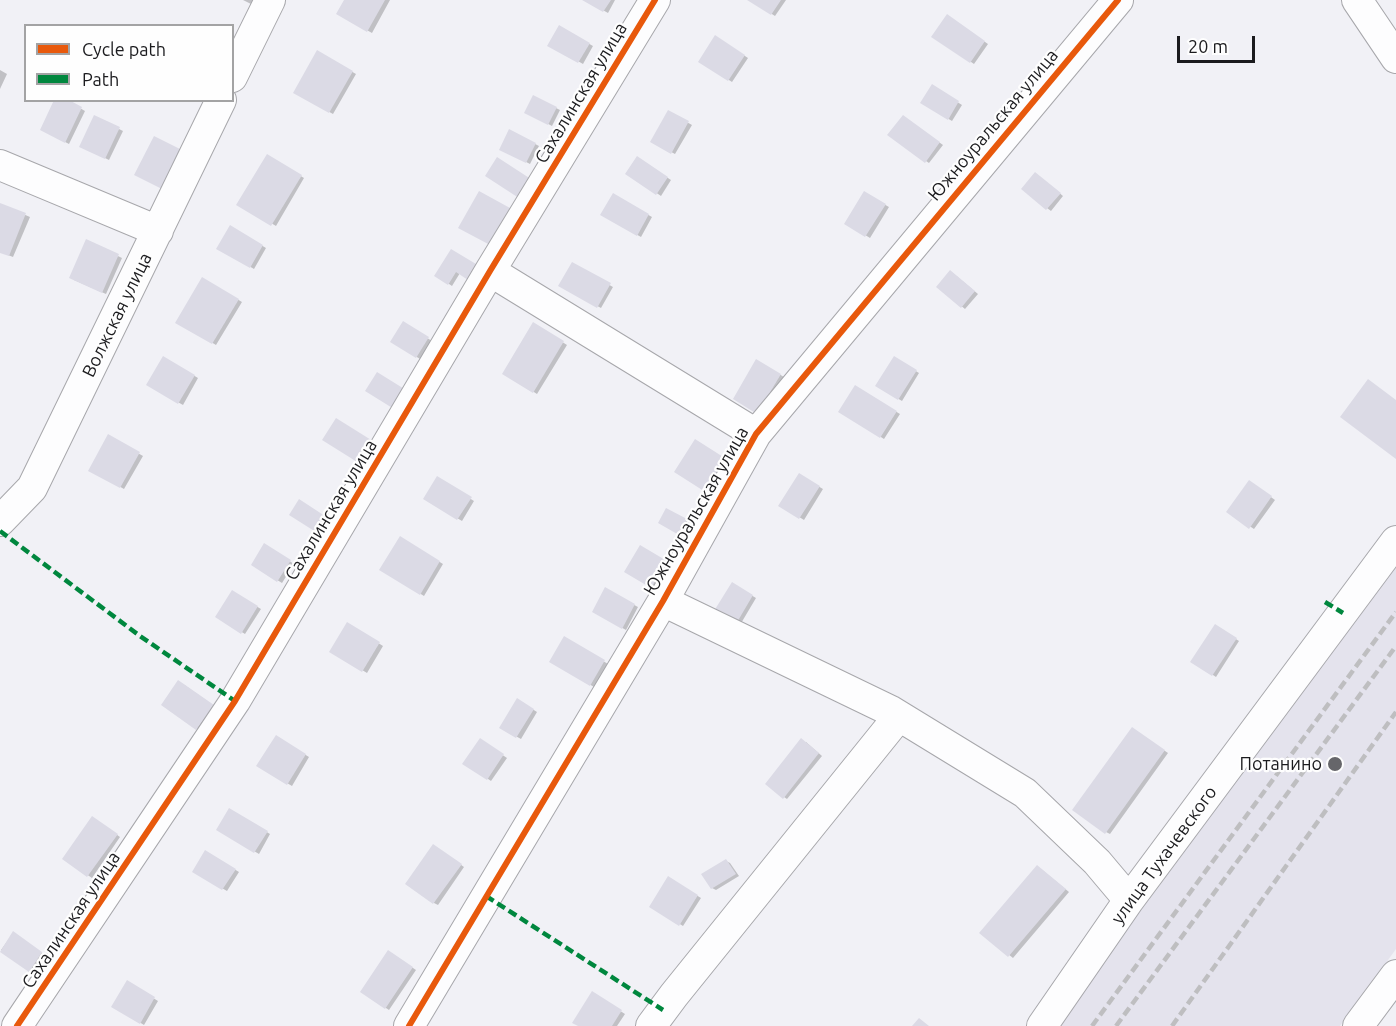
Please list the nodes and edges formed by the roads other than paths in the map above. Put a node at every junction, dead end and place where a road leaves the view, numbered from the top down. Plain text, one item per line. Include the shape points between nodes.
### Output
1 (270, 0) edge
2 (655, 0) edge
3 (1118, 0) edge
4 (1357, 0) edge
5 (1396, 58) edge
6 (234, 73) edge
7 (220, 102) edge
8 (0, 165) edge
9 (158, 231) junction
10 (490, 271) junction
11 (756, 434) junction
12 (0, 522) edge
13 (1396, 541) edge
14 (663, 601) junction
15 (899, 716) junction
16 (1129, 900) junction
17 (1396, 975) edge
18 (17, 1026) edge
19 (409, 1026) edge
20 (651, 1026) edge
21 (1042, 1026) edge
22 (1358, 1026) edge

1 - 6 street
2 - 10 street, Сахалинская улица
3 - 11 street, Южноуральская улица
4 - 5 street
7 - 9 street, Волжская улица
8 - 9 street
9 - 12 street, Волжская улица via 32,488
10 - 11 street
10 - 18 street, Сахалинская улица via 235,701
11 - 14 street, Южноуральская улица
13 - 16 street, улица Тухачевского
14 - 15 street
14 - 19 street, Южноуральская улица
15 - 16 street via 1025,793 1097,862
15 - 20 street
16 - 21 street, улица Тухачевского
17 - 22 street

